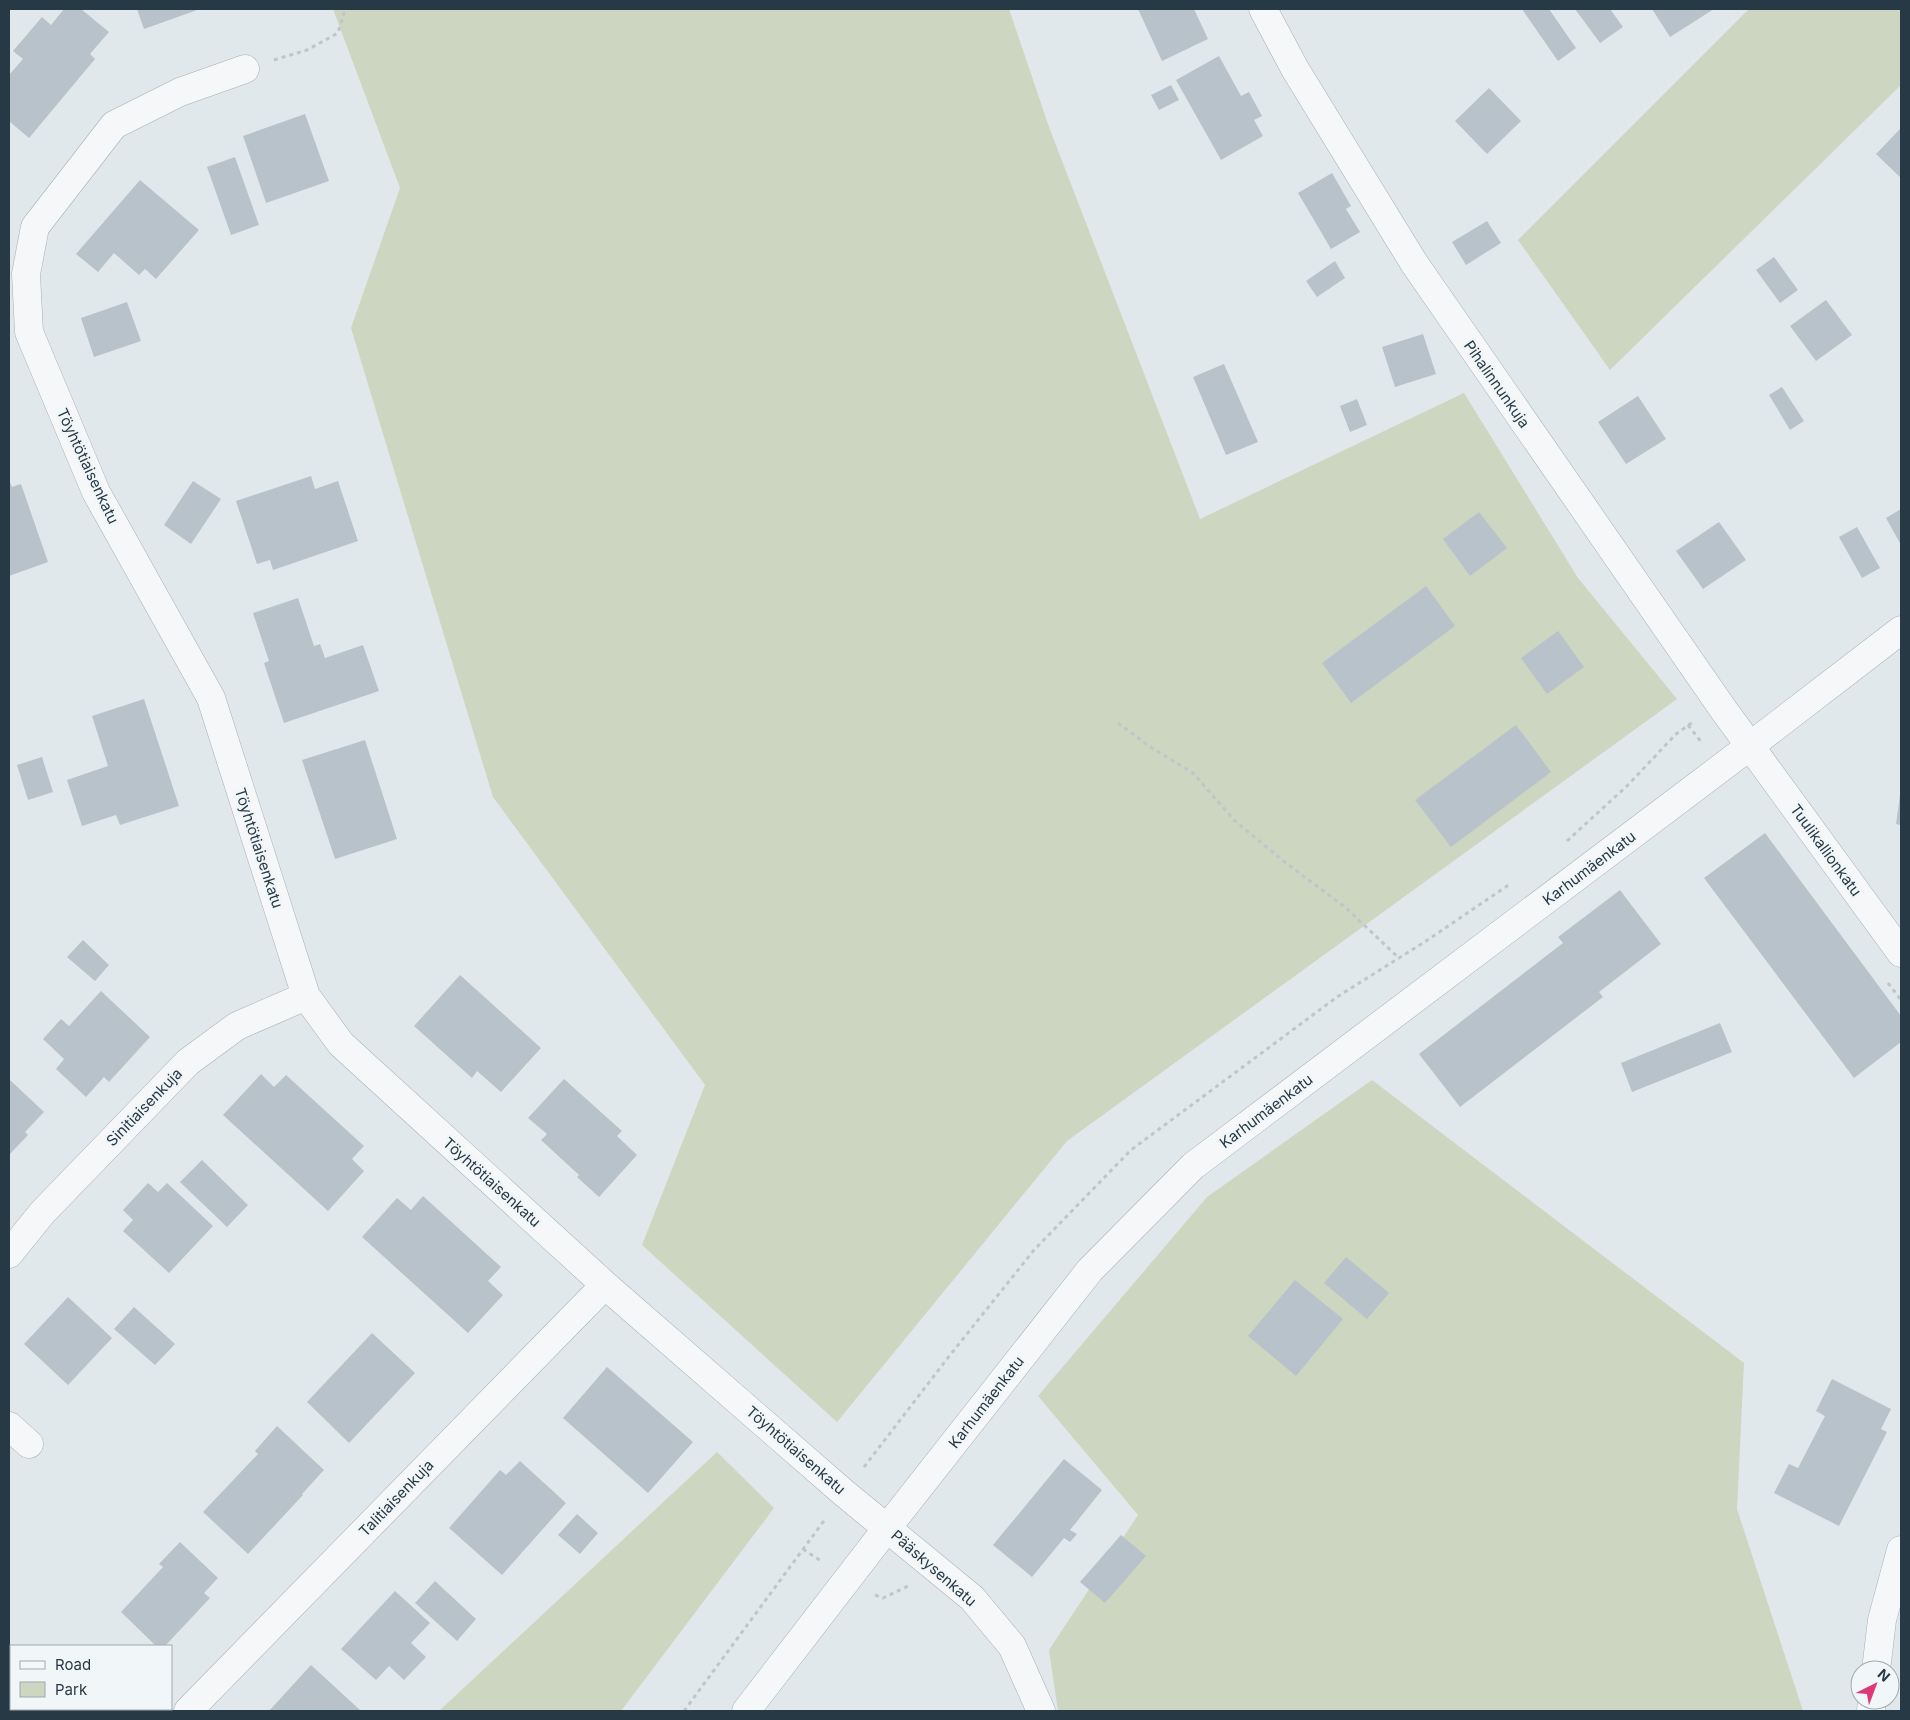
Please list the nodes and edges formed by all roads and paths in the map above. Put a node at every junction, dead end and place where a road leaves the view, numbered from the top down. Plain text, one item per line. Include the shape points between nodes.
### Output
1 (342, 9) edge
2 (1263, 9) edge
3 (246, 68) joint
4 (1901, 630) edge
5 (1118, 723) dead end
6 (1750, 746) junction
7 (1901, 953) edge
8 (1399, 958) dead end
9 (306, 996) junction
10 (9, 1254) edge
11 (605, 1285) junction
12 (9, 1426) edge
13 (29, 1444) dead end
14 (887, 1528) junction
15 (1901, 1550) edge
16 (1891, 1622) edge
17 (1879, 1660) edge
18 (188, 1711) edge
19 (746, 1711) edge
20 (1040, 1711) edge

1 - 3 path via 344,13 338,33 307,50
2 - 6 street, Pihalinnunkuja via 1295,69 1414,263
3 - 9 street, Töyhtötiaisenkatu via 180,92 114,125 36,227 26,274 29,332 96,492 211,698
4 - 6 street, Karhumäenkatu
5 - 8 path via 1192,773 1234,820 1346,908
6 - 7 street, Tuulikallionkatu
6 - 14 street, Karhumäenkatu via 1193,1166 1090,1270
9 - 10 street, Sinitiaisenkuja via 237,1026 188,1062 42,1213
9 - 11 street, Töyhtötiaisenkatu via 341,1044
11 - 14 street, Töyhtötiaisenkatu
11 - 18 street, Talitiaisenkuja
12 - 13 street
14 - 19 street, Karhumäenkatu
14 - 20 street, Pääskysenkatu via 972,1598 1012,1646
15 - 16 street
16 - 17 street

